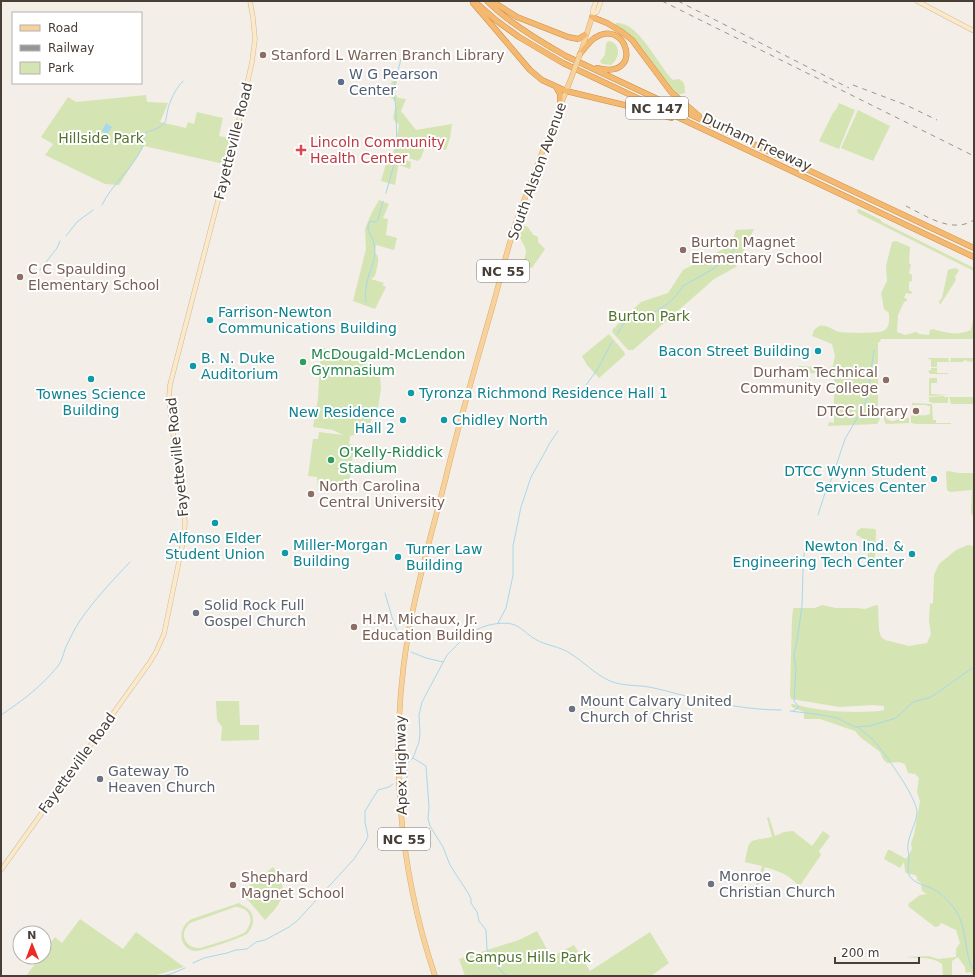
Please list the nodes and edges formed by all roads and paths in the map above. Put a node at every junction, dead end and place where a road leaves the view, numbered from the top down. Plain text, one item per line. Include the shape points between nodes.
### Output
1 (250, 1) edge
2 (473, 1) edge
3 (487, 1) edge
4 (492, 1) edge
5 (596, 1) edge
6 (601, 1) edge
7 (918, 1) edge
8 (593, 16) junction
9 (974, 31) edge
10 (585, 35) junction
11 (580, 54) junction
12 (585, 65) junction
13 (554, 86) junction
14 (566, 91) junction
15 (560, 106) junction
16 (706, 122) junction
17 (690, 124) junction
18 (943, 234) junction
19 (932, 238) junction
20 (974, 245) edge
21 (974, 248) edge
22 (974, 257) edge
23 (974, 260) edge
24 (426, 553) joint
25 (1, 870) edge
26 (435, 976) edge

1 - 25 main road, Fayetteville Road via 255,34 252,62 170,385 170,410 185,522 182,551 164,634 150,662
2 - 13 highway via 533,73
2 - 17 highway, Durham Freeway / NC 147 via 507,29 550,56
3 - 12 highway, Durham Freeway / NC 147 via 543,43
4 - 10 highway via 517,17 568,37 578,39
5 - 8 main road, NC 55
6 - 8 main road, South Alston Avenue / NC 55
7 - 9 main road
8 - 10 main road, South Alston Avenue / NC 55
8 - 16 highway via 632,40 671,92
10 - 11 main road, South Alston Avenue / NC 55
11 - 12 highway via 592,40 604,35 611,34 617,37 626,47 625,60 616,69 604,70
11 - 14 main road, South Alston Avenue / NC 55, bridge
12 - 16 highway, Durham Freeway / NC 147
13 - 14 highway
13 - 15 highway via 559,92
14 - 15 main road, South Alston Avenue / NC 55
14 - 17 highway
15 - 24 main road, South Alston Avenue / NC 55 via 516,223 468,391
16 - 18 highway, Durham Freeway / NC 147
17 - 19 highway, Durham Freeway / NC 147
18 - 20 highway
18 - 21 highway, Durham Freeway / NC 147
19 - 22 highway, Durham Freeway / NC 147
19 - 23 highway
24 - 26 main road, Apex Highway / NC 55 via 414,604 404,666 398,769 402,830 408,869 419,924

